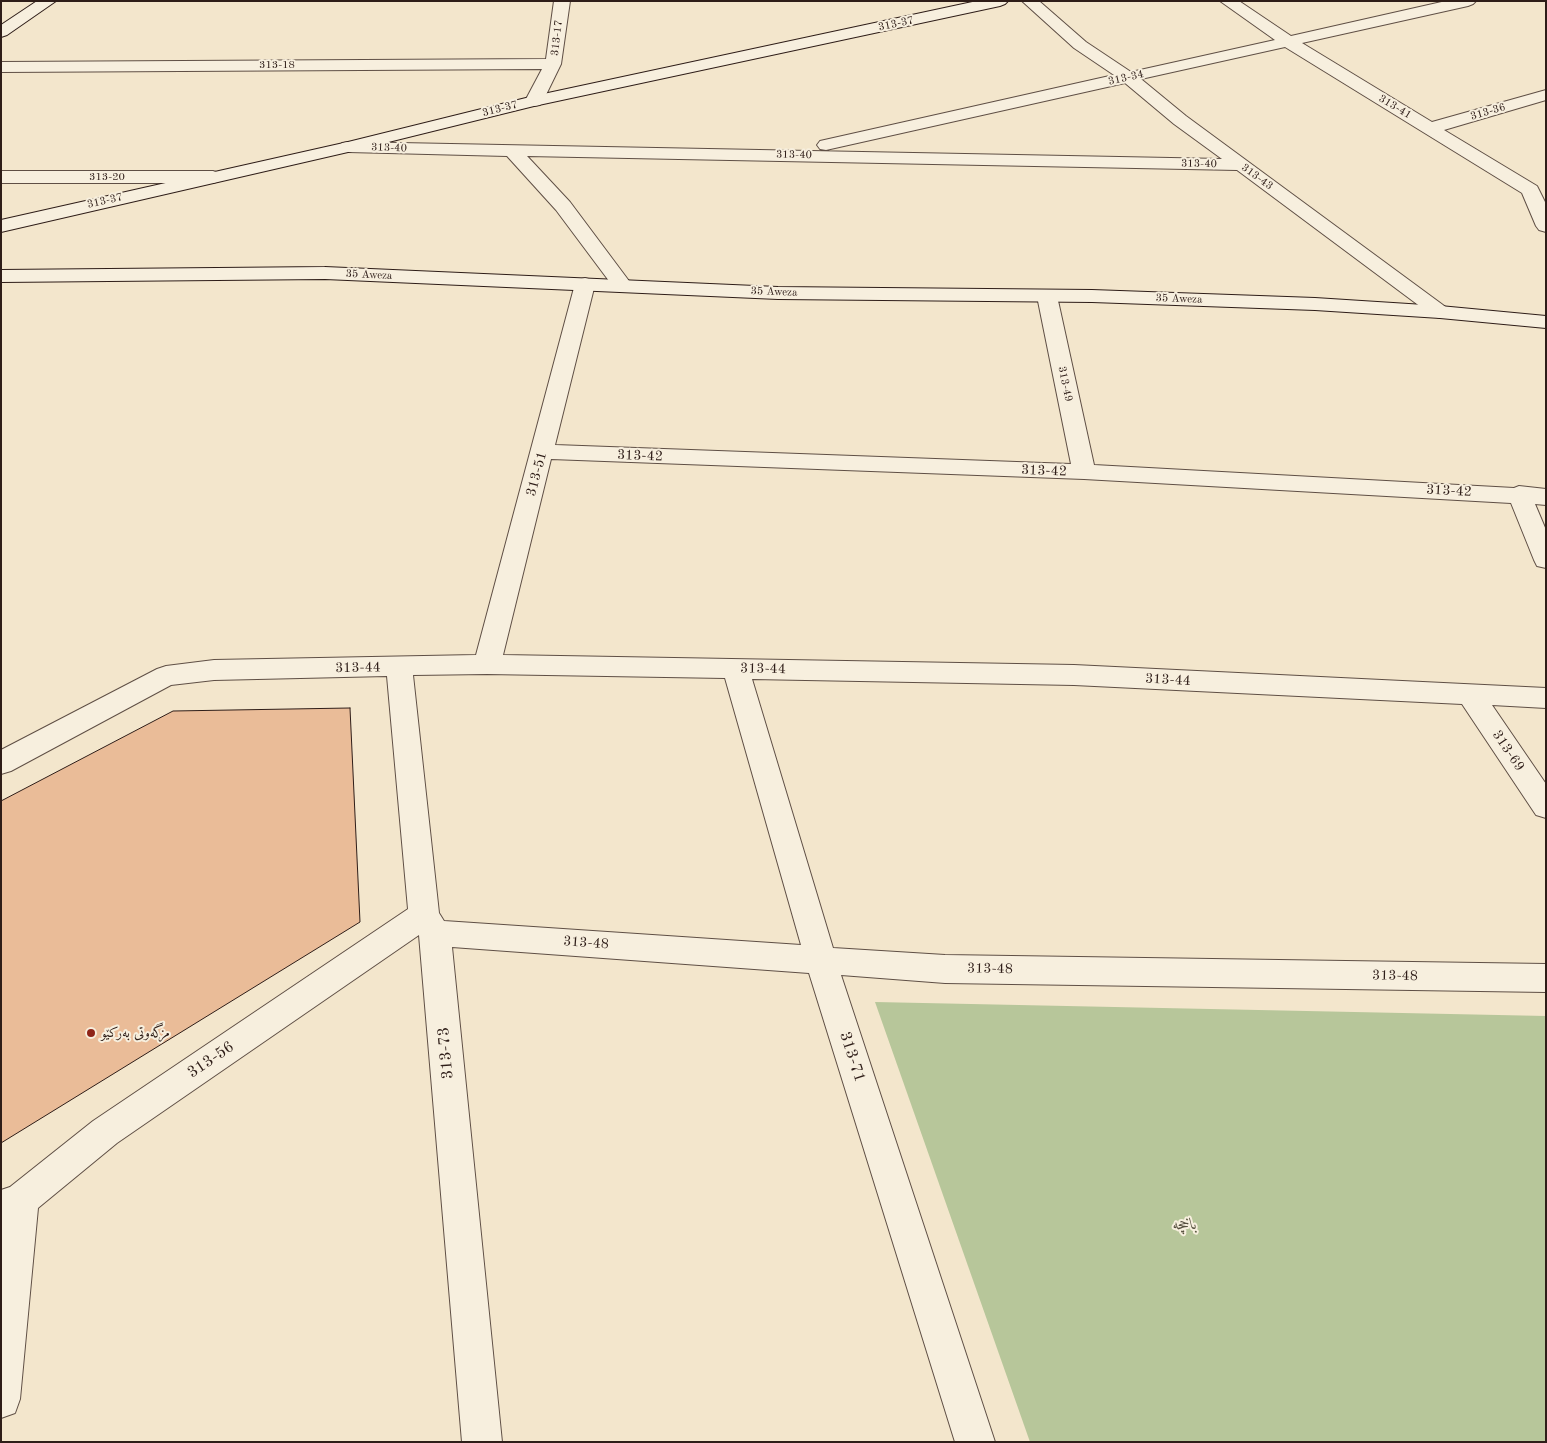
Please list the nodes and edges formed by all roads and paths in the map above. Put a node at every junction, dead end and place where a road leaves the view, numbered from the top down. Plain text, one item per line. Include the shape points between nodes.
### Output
1 (48, 1) edge
2 (562, 1) edge
3 (1000, 1) edge
4 (1030, 1) edge
5 (1228, 1) edge
6 (1468, 1) edge
7 (1, 32) edge
8 (1289, 42) junction
9 (554, 64) junction
10 (1, 67) edge
11 (1129, 78) junction
12 (1546, 95) edge
13 (534, 101) junction
14 (1430, 128) junction
15 (348, 146) junction
16 (512, 151) junction
17 (784, 155) junction
18 (1240, 165) junction
19 (1, 177) edge
20 (212, 177) junction
21 (1538, 190) edge
22 (1, 226) edge
23 (1546, 226) edge
24 (1, 276) edge
25 (585, 284) junction
26 (622, 285) junction
27 (1047, 296) junction
28 (1440, 312) junction
29 (1546, 322) edge
30 (543, 452) junction
31 (1084, 472) junction
32 (1520, 494) junction
33 (1546, 497) edge
34 (1546, 560) edge
35 (487, 664) junction
36 (399, 667) junction
37 (736, 669) junction
38 (1470, 694) junction
39 (1546, 698) edge
40 (1, 763) edge
41 (1546, 807) edge
42 (430, 924) junction
43 (820, 958) junction
44 (1546, 978) edge
45 (11, 1203) edge
46 (1, 1400) edge
47 (482, 1442) edge
48 (975, 1442) edge

1 - 7 street
2 - 9 street, 313-17
3 - 13 street, 313-37
4 - 11 street, 313-43 via 1080,45
5 - 8 street, 313-41
6 - 8 street, 313-34
8 - 11 street, 313-34
8 - 14 street, 313-41
9 - 10 street, 313-18
9 - 13 street, 313-17
11 - 17 street, 313-34
11 - 18 street, 313-43
12 - 14 street, 313-36
13 - 15 street, 313-37
14 - 21 street, 313-41
15 - 16 street, 313-40
15 - 20 street, 313-37
16 - 17 street, 313-40
16 - 26 street via 563,206
17 - 18 street, 313-40
18 - 28 street, 313-43
19 - 20 street, 313-20
20 - 22 street, 313-37
21 - 23 street, 313-41
24 - 25 street, 35 Aweza via 325,273
25 - 26 street, 35 Aweza
25 - 30 street, 313-51
26 - 27 street, 35 Aweza via 778,293
27 - 28 street, 35 Aweza via 1315,304
27 - 31 street, 313-49
28 - 29 street, 35 Aweza
30 - 31 street, 313-42
30 - 35 street, 313-51
31 - 32 street, 313-42
32 - 33 street, 313-42
32 - 34 street
35 - 36 street, 313-44
35 - 37 street, 313-44
36 - 40 street, 313-44 via 214,670 166,676
36 - 42 street, 313-73
37 - 38 street, 313-44 via 1074,675
37 - 43 street, 313-71
38 - 39 street, 313-44
38 - 41 street, 313-69
42 - 43 street, 313-48
42 - 45 street, 313-56 via 105,1132
42 - 47 street, 313-73
43 - 44 street, 313-48 via 945,969
43 - 48 street, 313-71
45 - 46 street

